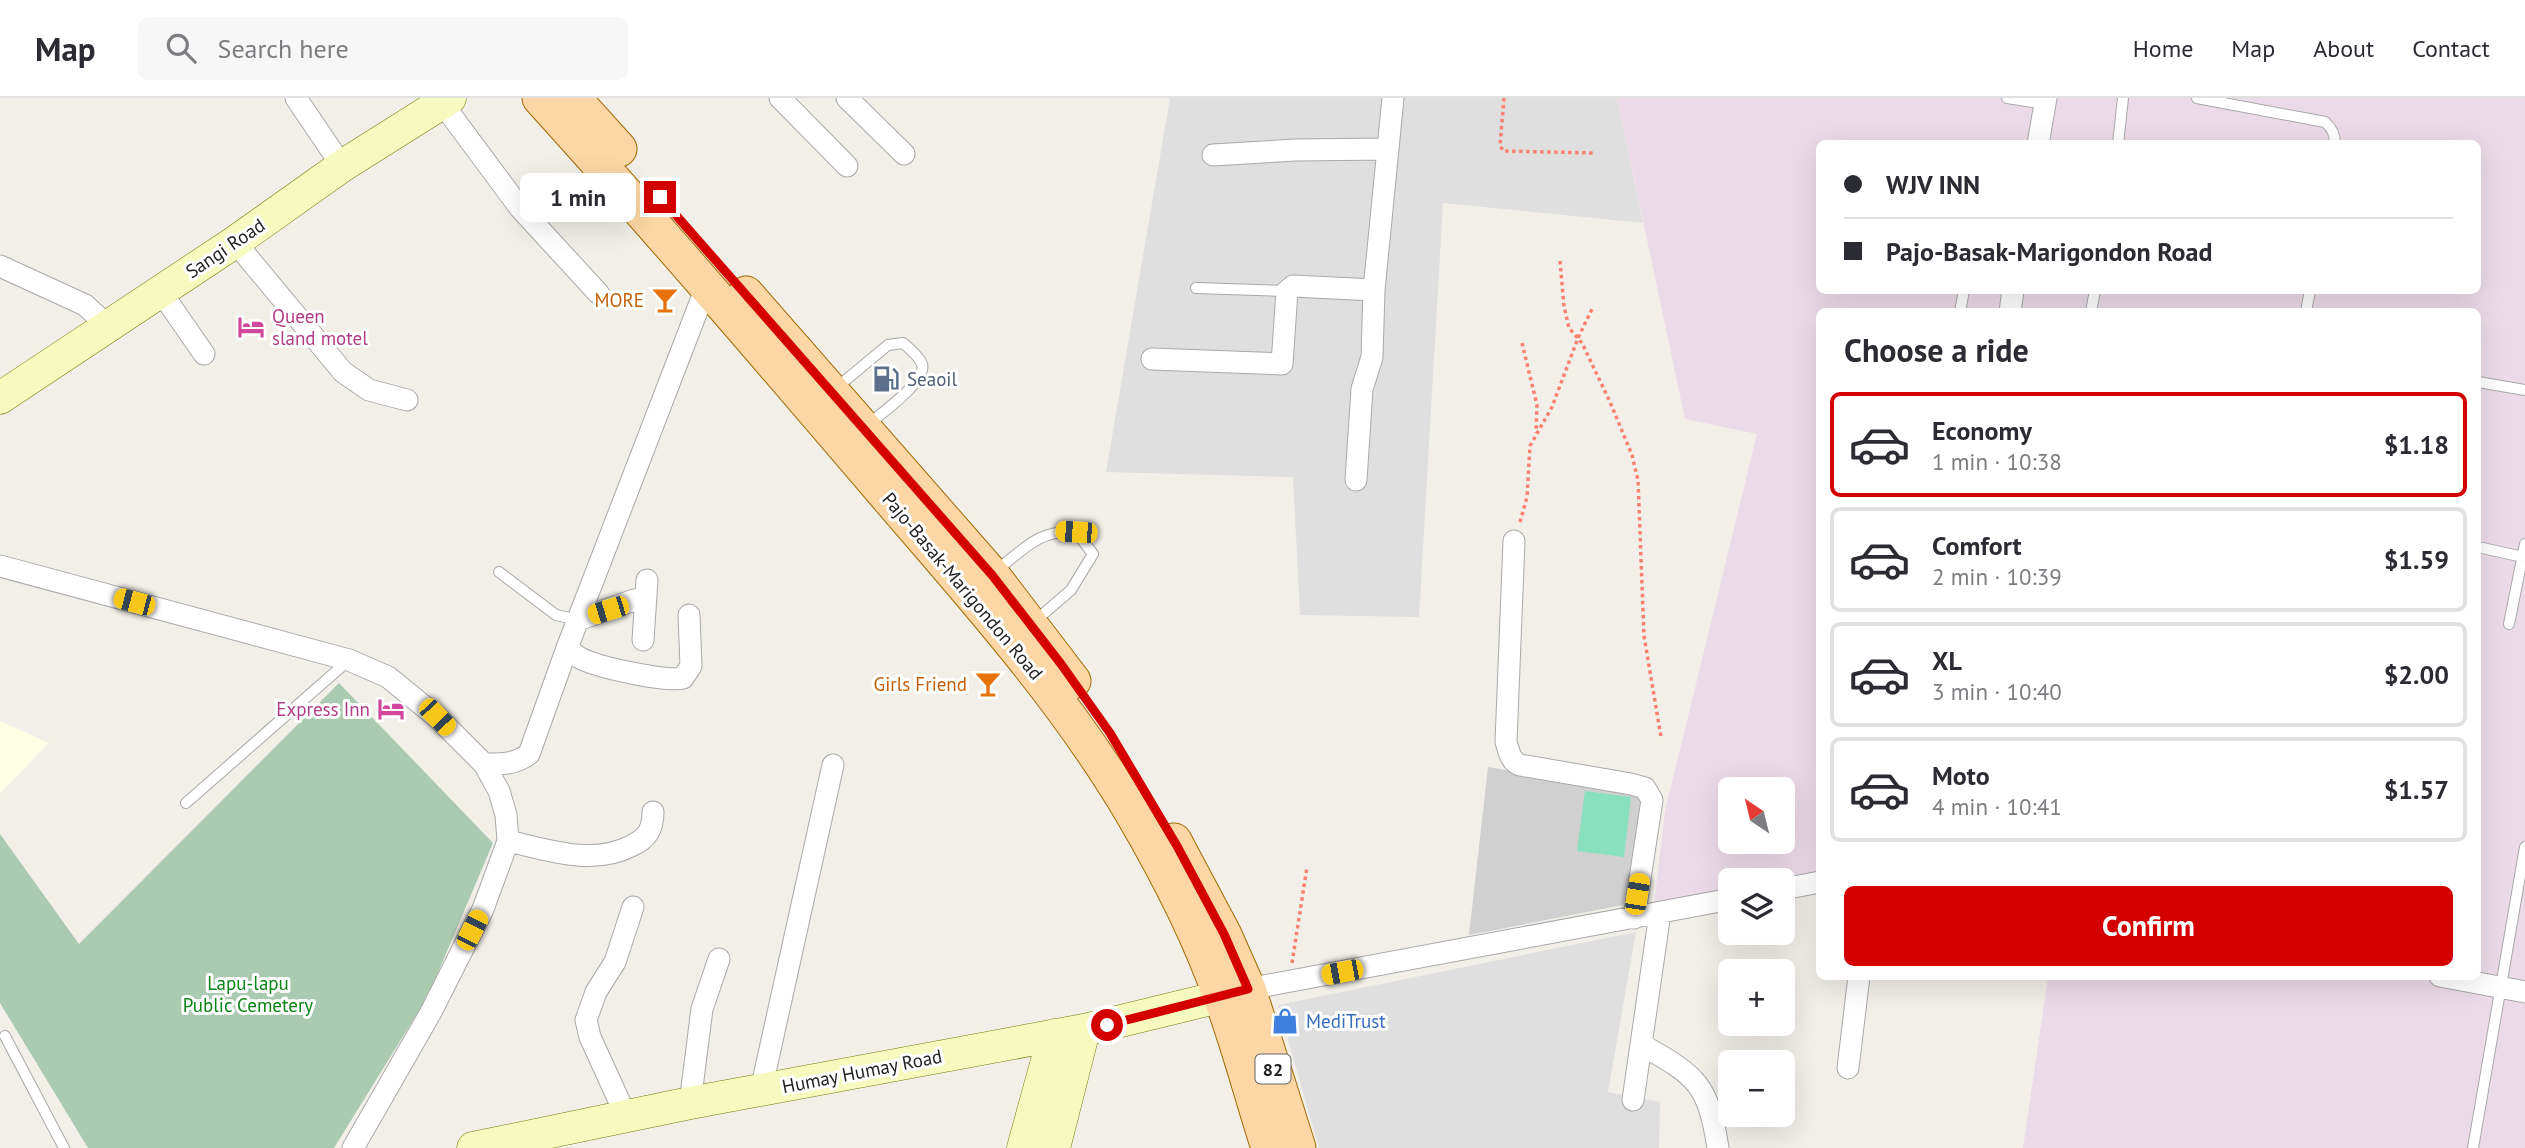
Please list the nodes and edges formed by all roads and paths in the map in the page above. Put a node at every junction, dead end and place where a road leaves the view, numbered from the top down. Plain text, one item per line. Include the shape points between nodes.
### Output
1 (296, 98) edge
2 (540, 98) edge
3 (573, 98) edge
4 (780, 98) edge
5 (848, 98) edge
6 (1393, 98) edge
7 (1504, 98) edge
8 (2007, 98) edge
9 (2123, 98) edge
10 (2197, 98) edge
11 (446, 100) edge
12 (2045, 101) edge
13 (2039, 140) edge
14 (2118, 140) edge
15 (2335, 140) edge
16 (1388, 149) junction
17 (904, 153) dead end
18 (1594, 153) dead end
19 (1213, 155) dead end
20 (342, 166) junction
21 (847, 166) dead end
22 (235, 243) junction
23 (1560, 261) dead end
24 (0, 267) edge
25 (707, 285) junction
26 (1196, 288) dead end
27 (1287, 290) junction
28 (1374, 290) junction
29 (161, 292) junction
30 (599, 294) dead end
31 (1593, 307) dead end
32 (109, 327) junction
33 (1578, 338) junction
34 (1522, 343) dead end
35 (204, 354) dead end
36 (1152, 359) dead end
37 (2481, 383) edge
38 (2525, 390) edge
39 (831, 391) junction
40 (0, 398) edge
41 (407, 400) dead end
42 (864, 428) junction
43 (1536, 435) junction
44 (1356, 480) dead end
45 (1514, 541) joint
46 (2525, 544) edge
47 (2481, 548) edge
48 (2523, 557) junction
49 (0, 566) edge
50 (499, 572) dead end
51 (992, 575) junction
52 (2521, 591) edge
53 (689, 615) dead end
54 (578, 620) junction
55 (2509, 624) dead end
56 (1030, 625) junction
57 (643, 640) dead end
58 (567, 648) junction
59 (349, 660) junction
60 (1661, 737) dead end
61 (484, 764) junction
62 (833, 765) dead end
63 (186, 803) dead end
64 (653, 812) dead end
65 (508, 841) junction
66 (2525, 847) edge
67 (1307, 867) dead end
68 (1816, 883) edge
69 (1795, 887) edge
70 (1718, 902) edge
71 (632, 907) dead end
72 (1660, 913) junction
73 (1634, 918) junction
74 (719, 959) dead end
75 (1859, 980) edge
76 (2460, 980) edge
77 (1289, 982) junction
78 (2501, 988) junction
79 (2525, 992) edge
80 (1235, 993) junction
81 (1069, 1033) junction
82 (5, 1036) dead end
83 (1642, 1045) junction
84 (1848, 1068) dead end
85 (761, 1090) junction
86 (1633, 1100) dead end
87 (690, 1102) junction
88 (626, 1116) junction
89 (546, 1141) edge
90 (487, 1147) edge
91 (64, 1148) edge
92 (353, 1148) edge
93 (1023, 1148) edge
94 (1054, 1148) edge
95 (1269, 1148) edge
96 (1298, 1148) edge
97 (1718, 1148) edge
98 (2473, 1148) edge

1 - 20 street
2 - 25 main road, Pajo-Basak-Marigondon Road / 82
3 - 39 main road, Pajo-Basak-Marigondon Road / 82
4 - 21 street
5 - 17 street
6 - 16 street
7 - 18 path via 1503,151
8 - 12 lane
9 - 14 lane
10 - 15 lane via 2325,122
11 - 20 street, Sangi Road
11 - 30 street via 520,208
12 - 13 street
16 - 19 street
16 - 28 street
20 - 22 street, Sangi Road
22 - 29 street, Sangi Road
22 - 41 street via 343,372 369,390
23 - 33 path via 1569,328
24 - 32 street via 85,305
25 - 54 street
25 - 80 main road, Pajo-Basak-Marigondon Road / 82 via 1080,729
26 - 27 lane
27 - 28 street via 1293,286
27 - 36 street via 1282,364
28 - 44 street via 1372,356 1362,389
29 - 32 street, Sangi Road
29 - 35 street
31 - 33 path
32 - 40 street, Sangi Road
33 - 43 path via 1552,407
33 - 60 path via 1632,455 1638,480 1644,636
34 - 43 path via 1537,405
37 - 38 lane
39 - 42 main road, Pajo-Basak-Marigondon Road / 82
39 - 42 lane via 888,345 903,343 910,349 922,371 910,390
42 - 51 main road, Pajo-Basak-Marigondon Road / 82
43 - 45 path via 1530,446 1527,497
45 - 73 street via 1506,742 1510,756 1520,765 1645,788 1652,800
46 - 48 lane
47 - 48 lane
48 - 52 lane
49 - 59 street
50 - 54 lane via 556,615
51 - 56 main road, Pajo-Basak-Marigondon Road / 82
51 - 56 lane via 1044,534 1076,532 1088,544 1093,554 1071,590
52 - 55 lane
53 - 58 street via 691,666 683,678 665,679 594,664
54 - 57 street via 634,600 646,589
54 - 58 street
56 - 80 main road, Pajo-Basak-Marigondon Road / 82 via 1100,718 1150,799 1224,934
58 - 61 street via 529,754 509,764
59 - 61 street via 388,677
59 - 63 lane
61 - 65 street via 499,791
62 - 85 street
64 - 65 street via 650,831 640,842 606,856
65 - 92 street via 483,909 443,989
66 - 78 lane
67 - 77 path
68 - 69 street
70 - 72 street
71 - 88 street via 615,962 596,992 586,1020
72 - 73 street
72 - 83 street
73 - 77 street
74 - 87 street via 702,1009
75 - 84 street
76 - 78 street
77 - 80 street
78 - 79 street
78 - 98 lane
80 - 81 street, Humay Humay Road
80 - 95 main road, Pajo-Basak-Marigondon Road / 82
80 - 96 main road, Pajo-Basak-Marigondon Road / 82
81 - 85 street, Humay Humay Road
81 - 93 street
81 - 94 street
82 - 91 lane
83 - 86 street
83 - 97 street via 1695,1080 1710,1106
85 - 87 street, Humay Humay Road
87 - 88 street, Humay Humay Road
88 - 89 street, Humay Humay Road
89 - 90 street, Humay Humay Road

